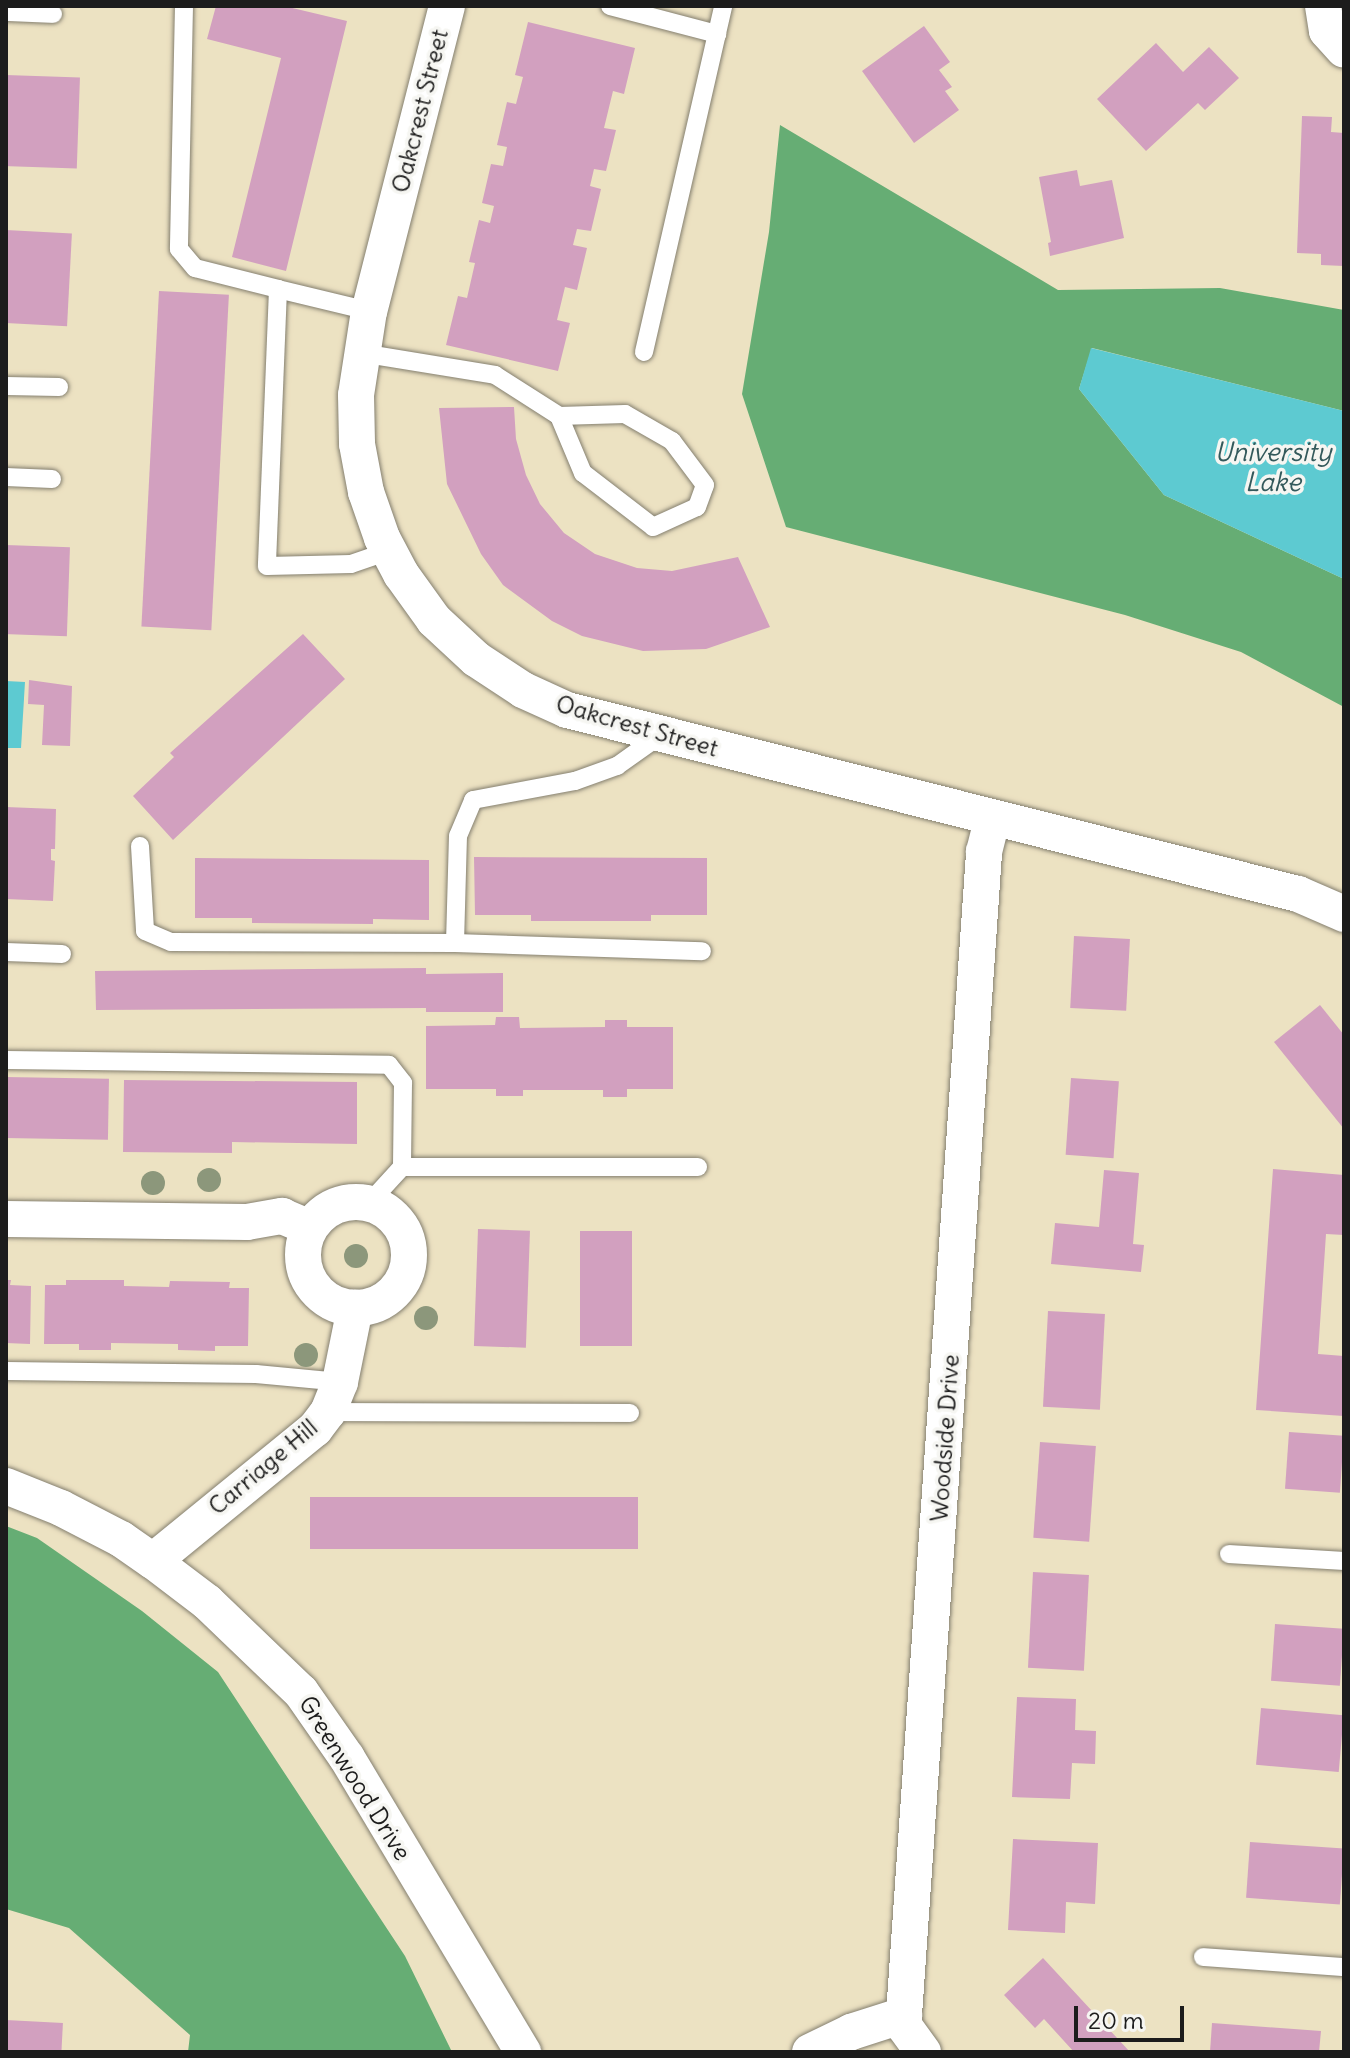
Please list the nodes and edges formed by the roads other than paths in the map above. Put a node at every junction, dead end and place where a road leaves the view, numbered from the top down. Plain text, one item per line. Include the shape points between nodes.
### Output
1 (184, 6) edge
2 (447, 6) edge
3 (610, 6) edge
4 (723, 6) edge
5 (1323, 6) edge
6 (6, 12) edge
7 (53, 14) dead end
8 (717, 34) junction
9 (1344, 50) edge
10 (278, 289) junction
11 (369, 311) junction
12 (644, 352) dead end
13 (361, 353) junction
14 (6, 386) edge
15 (59, 387) dead end
16 (559, 416) junction
17 (6, 477) edge
18 (52, 479) dead end
19 (389, 551) junction
20 (662, 734) junction
21 (992, 819) junction
22 (140, 846) dead end
23 (1344, 914) edge
24 (455, 943) junction
25 (702, 951) dead end
26 (6, 952) edge
27 (62, 954) dead end
28 (6, 1060) edge
29 (402, 1167) junction
30 (698, 1167) dead end
31 (369, 1203) junction
32 (6, 1219) edge
33 (310, 1228) junction
34 (355, 1308) junction
35 (6, 1371) edge
36 (334, 1397) junction
37 (630, 1413) dead end
38 (6, 1486) edge
39 (1229, 1554) dead end
40 (153, 1561) junction
41 (1344, 1561) edge
42 (1203, 1957) dead end
43 (1344, 1967) edge
44 (904, 2015) junction
45 (523, 2052) edge
46 (810, 2052) edge
47 (923, 2052) edge

1 - 10 lane via 179,249 195,268
2 - 11 street, Oakcrest Street
3 - 8 lane
4 - 8 lane
5 - 9 street via 1327,31
6 - 7 lane
8 - 12 lane
10 - 11 lane
10 - 19 lane via 267,566 351,564
11 - 13 street, Oakcrest Street
13 - 16 lane via 495,375
13 - 19 street, Oakcrest Street via 357,444 366,492
14 - 15 lane
16 - 16 lane via 583,473 653,527 697,507 705,485 672,441 625,414
17 - 18 lane
19 - 20 street, Oakcrest Street via 434,620 476,659 523,690 567,710
20 - 21 street, Oakcrest Street
20 - 24 lane via 617,766 575,781 473,800 458,836
21 - 23 street, Oakcrest Street via 1298,894
21 - 44 street, Woodside Drive via 984,852
22 - 24 lane via 145,931 171,942
24 - 25 lane
26 - 27 lane
28 - 29 lane via 389,1065 403,1083
29 - 30 lane
29 - 31 lane
31 - 33 street via 339,1204
31 - 34 street via 398,1221 410,1257 397,1290 383,1302
32 - 33 street via 247,1222 282,1216
33 - 34 street via 303,1248 308,1278 334,1304
34 - 36 street
35 - 36 lane via 256,1374
36 - 37 lane
36 - 40 street, Carriage Hill via 315,1429
38 - 40 street, Greenwood Drive via 61,1508
39 - 41 lane
40 - 45 street, Greenwood Drive via 207,1602 301,1692 347,1758
42 - 43 lane
44 - 46 street
44 - 47 street via 904,2026

